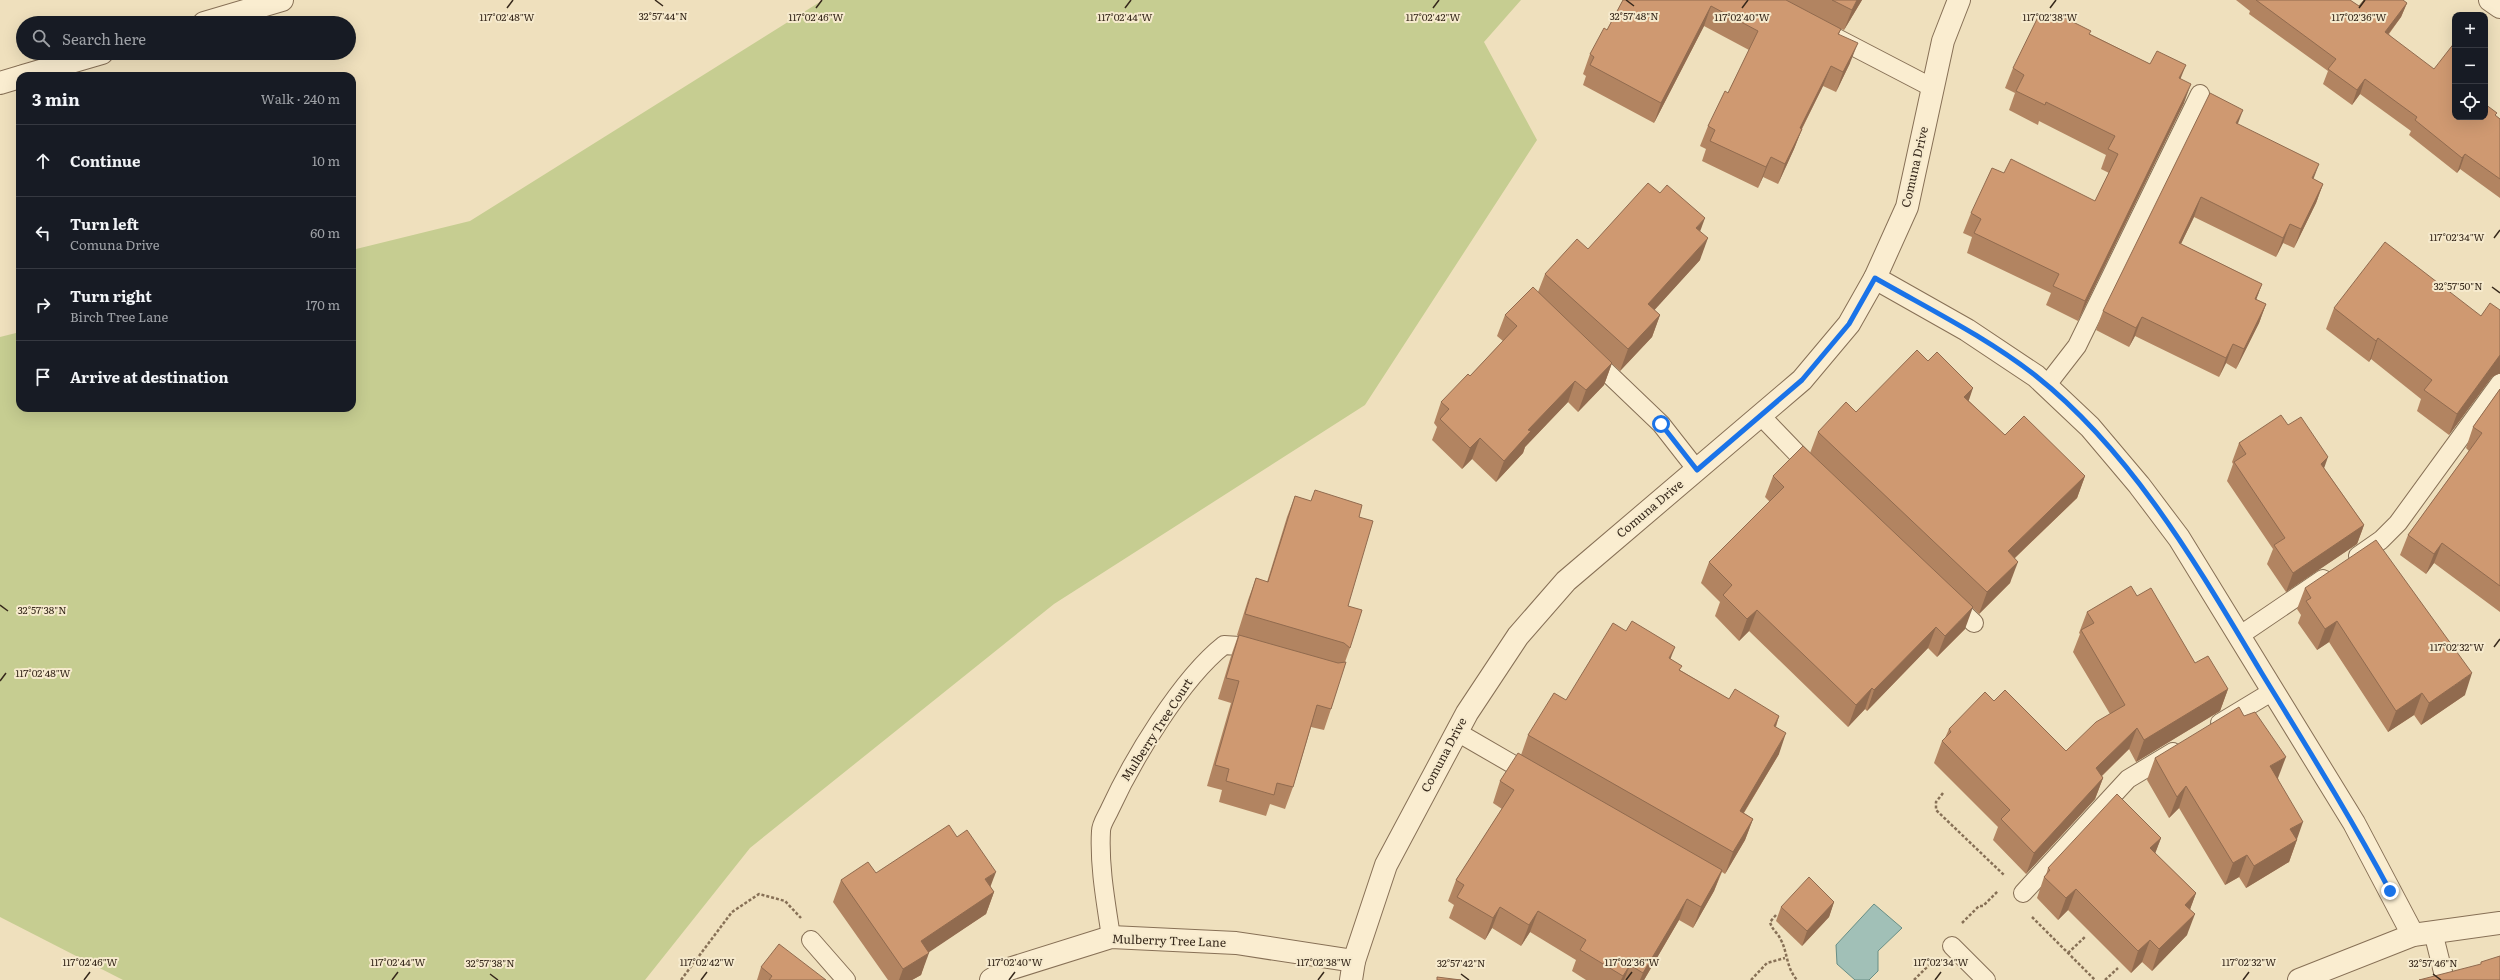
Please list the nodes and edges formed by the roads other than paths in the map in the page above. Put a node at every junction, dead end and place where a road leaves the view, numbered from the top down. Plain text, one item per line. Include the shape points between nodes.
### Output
1 (282, 0) edge
2 (1959, 0) edge
3 (2490, 0) edge
4 (2500, 7) edge
5 (228, 16) edge
6 (1820, 30) edge
7 (78, 60) edge
8 (37, 72) edge
9 (16, 78) edge
10 (0, 83) edge
11 (1933, 88) junction
12 (2200, 94) dead end
13 (1875, 278) junction
14 (1580, 347) edge
15 (2500, 383) edge
16 (2046, 386) junction
17 (1760, 415) junction
18 (1697, 470) junction
19 (1825, 481) edge
20 (1940, 590) edge
21 (1974, 623) dead end
22 (2239, 636) junction
23 (1275, 657) edge
24 (2273, 692) junction
25 (2207, 731) edge
26 (1456, 732) junction
27 (2188, 743) edge
28 (1546, 784) edge
29 (2023, 893) road end
30 (2500, 923) edge
31 (2423, 933) junction
32 (1112, 937) junction
33 (811, 940) road end
34 (1952, 946) dead end
35 (1352, 971) edge
36 (846, 980) edge
37 (991, 980) edge
38 (1986, 980) edge
39 (2299, 980) edge
40 (2445, 980) edge

1 - 5 street
2 - 11 street, Comuna Drive via 1943,41
3 - 4 street
6 - 11 lane
7 - 8 street
9 - 10 street
11 - 13 street, Comuna Drive via 1907,207
12 - 16 lane via 2077,346
13 - 16 street via 1967,330 2036,376
13 - 17 street, Comuna Drive via 1840,335 1802,380
14 - 18 lane via 1661,424
15 - 22 lane via 2398,523 2381,540
16 - 22 street via 2090,427 2143,490 2179,538
17 - 18 street, Comuna Drive
17 - 19 lane
18 - 26 street, Comuna Drive via 1566,581 1518,636
20 - 21 lane
22 - 24 street
23 - 32 lane, Mulberry Tree Court via 1239,646 1224,645 1207,658 1175,698 1121,786 1101,830 1104,889
24 - 25 lane
24 - 31 street
26 - 28 lane
26 - 35 street, Comuna Drive via 1386,865
27 - 29 lane via 2128,779
30 - 31 street
31 - 39 street
31 - 40 lane
32 - 35 street, Mulberry Tree Lane via 1236,943
32 - 37 street, Mulberry Tree Lane via 1009,969
33 - 36 lane
34 - 38 lane

